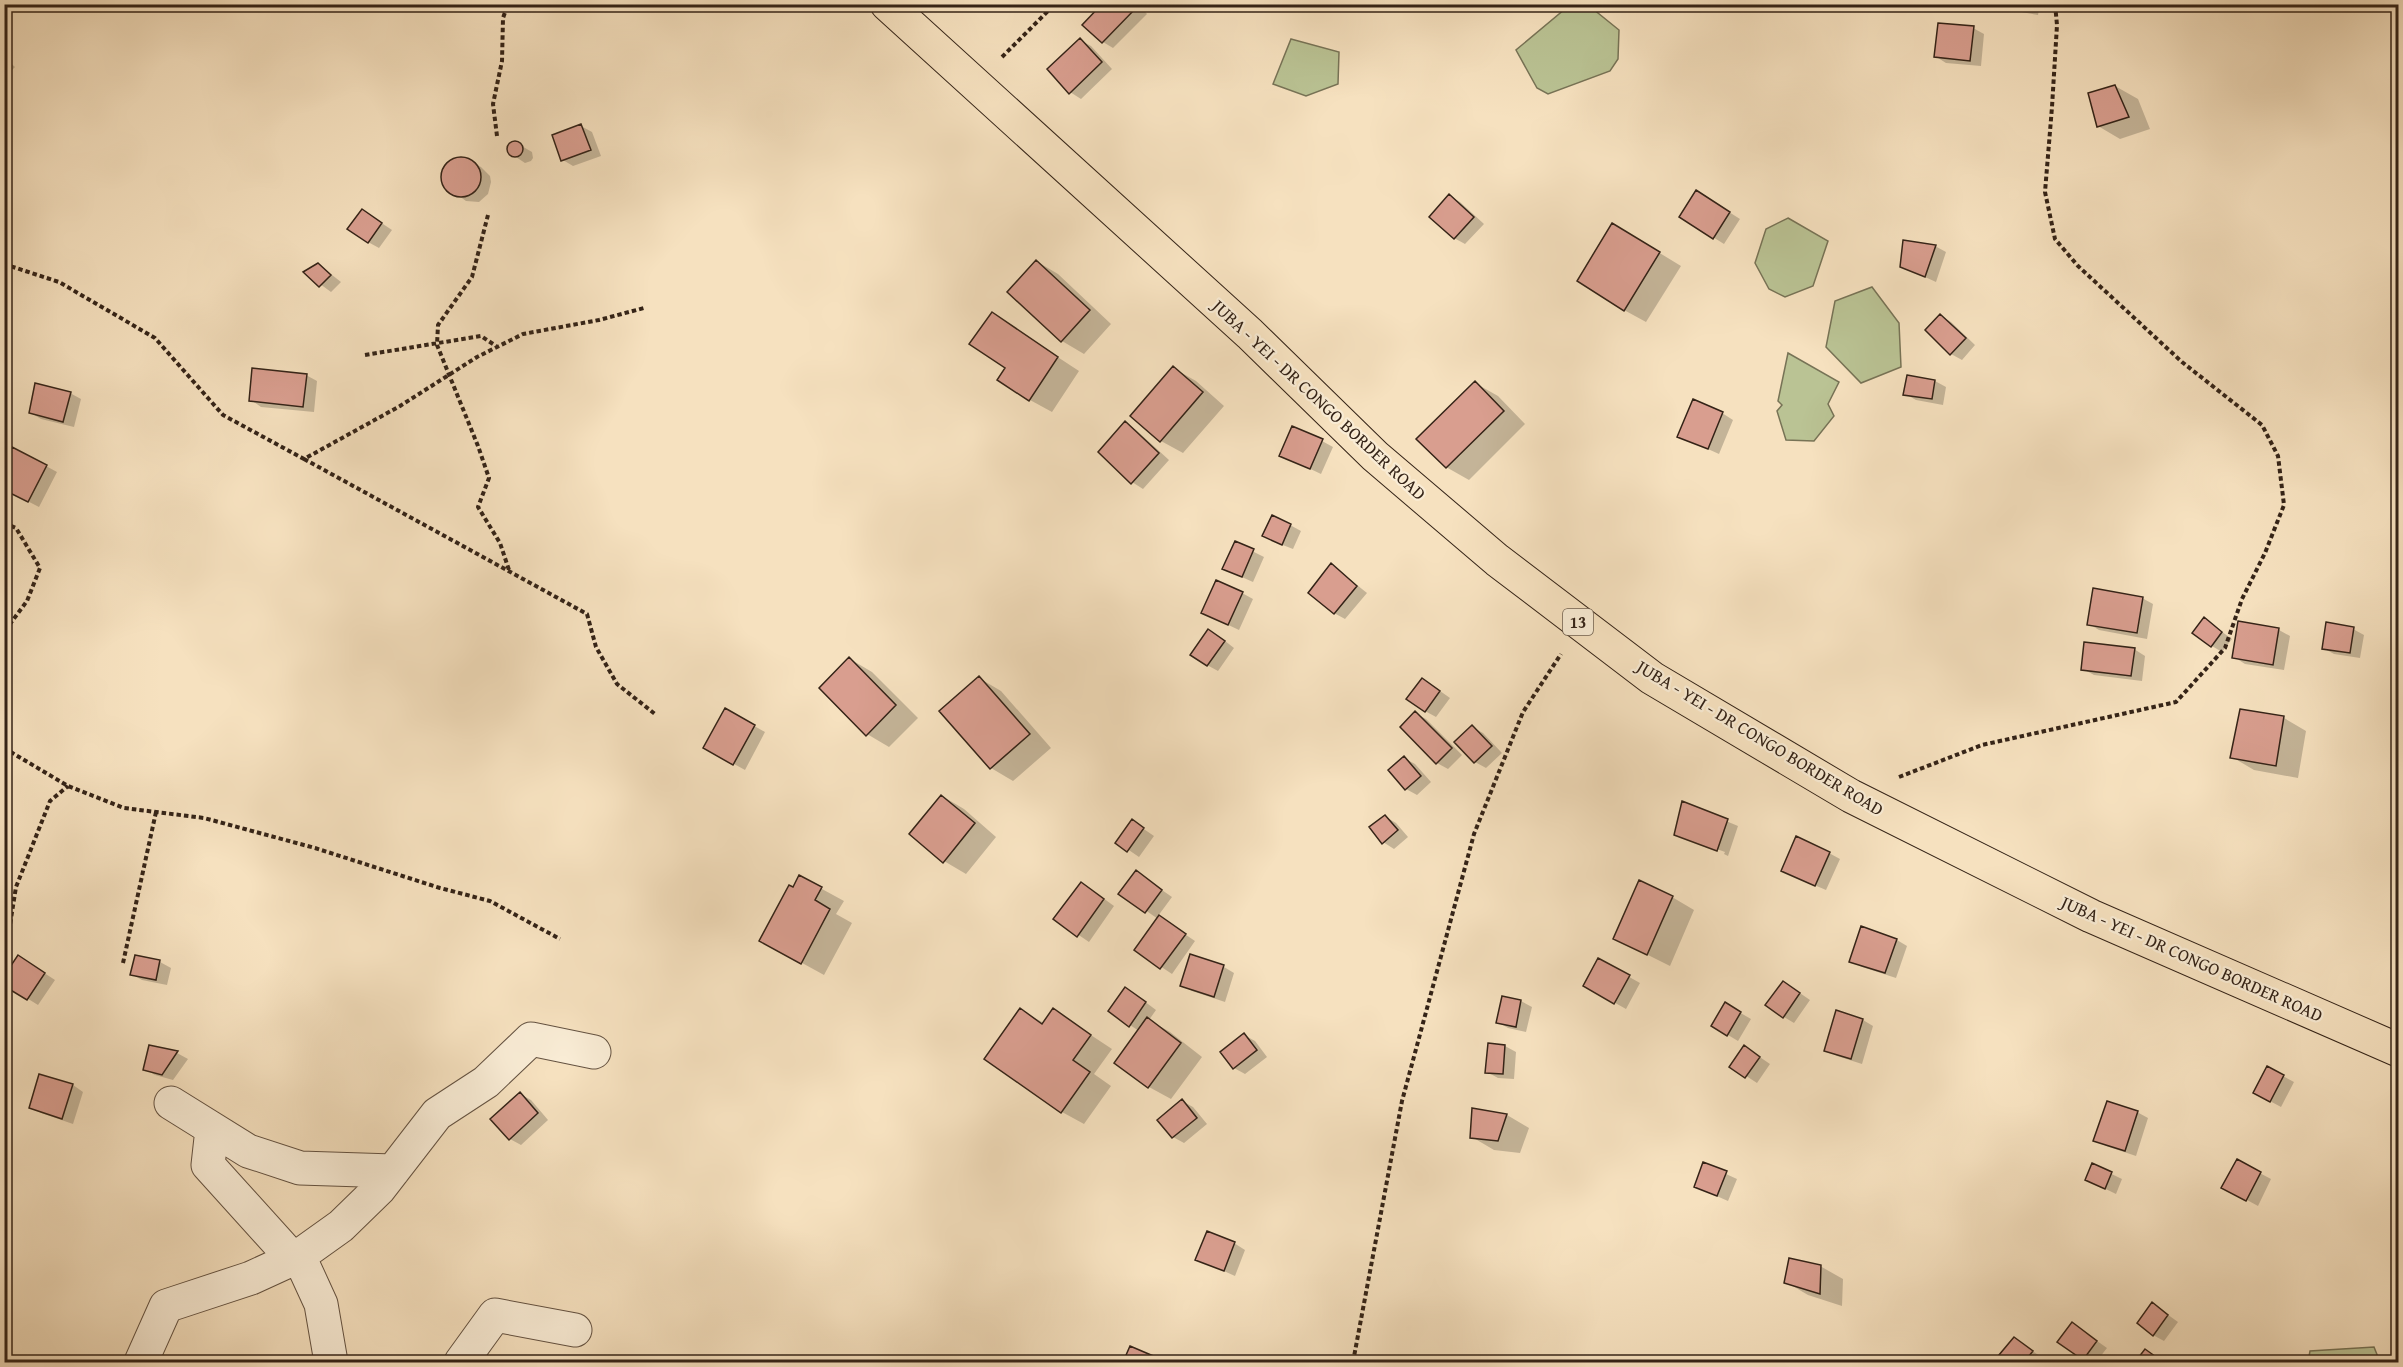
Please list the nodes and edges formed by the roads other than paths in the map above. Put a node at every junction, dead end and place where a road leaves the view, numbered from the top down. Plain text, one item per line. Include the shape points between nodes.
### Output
1 (886, 4) edge
2 (2398, 1050) edge
3 (594, 1052) dead end
4 (171, 1103) dead end
5 (212, 1129) junction
6 (393, 1171) junction
7 (296, 1257) junction
8 (575, 1330) dead end
9 (141, 1362) edge
10 (331, 1362) edge
11 (461, 1362) edge

1 - 2 main road, JUBA - YEI - DR CONGO BORDER ROAD / 13 via 1250,334 1375,456 1497,560 1652,678 1851,796 2091,916
3 - 6 street via 531,1039 486,1082 437,1114
4 - 5 street
5 - 6 street via 248,1150 300,1168
5 - 7 street via 208,1165
6 - 7 street via 341,1226
7 - 9 street via 251,1278 166,1306
7 - 10 street via 321,1304
8 - 11 street via 495,1315

